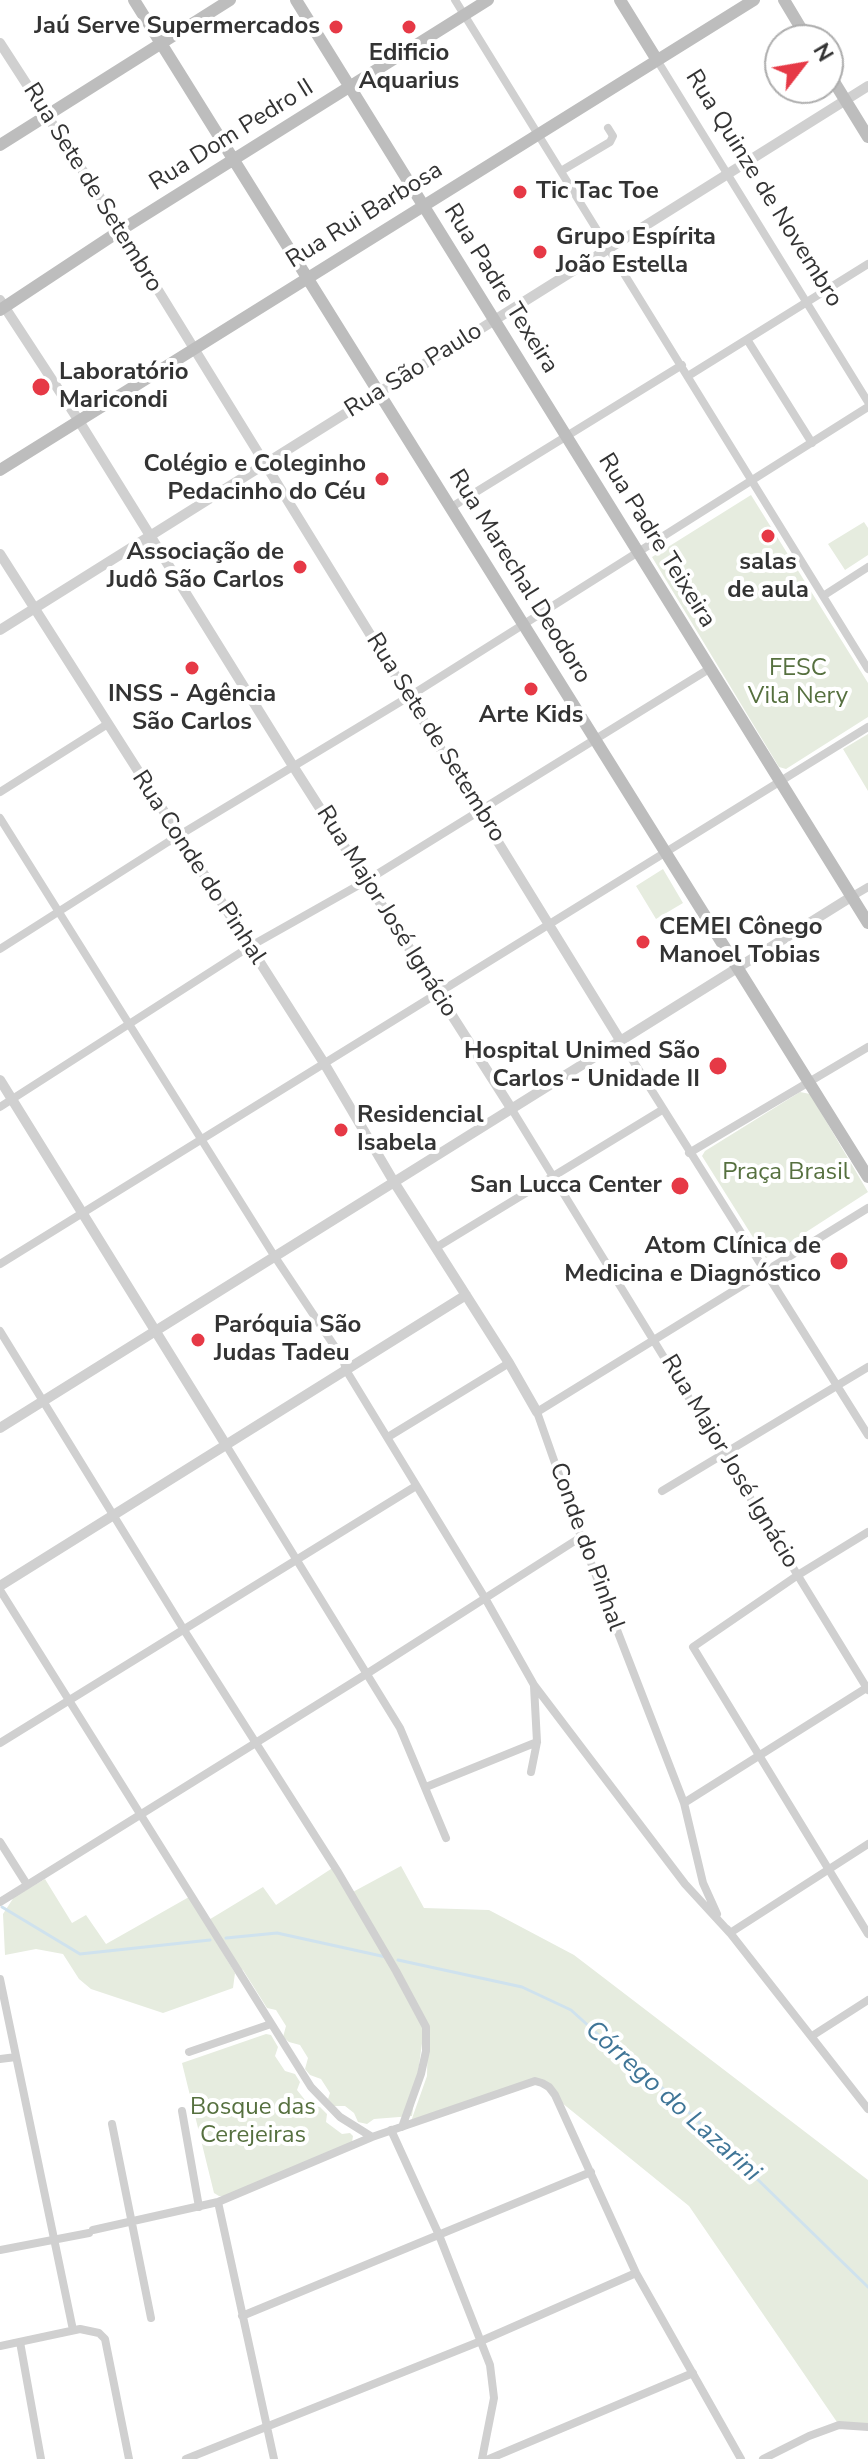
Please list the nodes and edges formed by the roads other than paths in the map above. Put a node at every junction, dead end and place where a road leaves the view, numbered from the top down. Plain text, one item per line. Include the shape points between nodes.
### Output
1 (134, 0) edge
2 (230, 0) edge
3 (296, 0) edge
4 (455, 0) edge
5 (488, 0) edge
6 (620, 0) edge
7 (754, 0) edge
8 (784, 0) edge
9 (465, 15) junction
10 (798, 24) edge
11 (0, 43) edge
12 (162, 44) junction
13 (657, 60) junction
14 (868, 86) edge
15 (351, 88) junction
16 (844, 98) edge
17 (846, 101) junction
18 (47, 115) junction
19 (608, 128) dead end
20 (538, 134) junction
21 (868, 137) edge
22 (0, 145) edge
23 (234, 161) junction
24 (561, 171) junction
25 (728, 175) junction
26 (423, 206) junction
27 (121, 230) junction
28 (610, 249) junction
29 (867, 267) edge
30 (307, 277) junction
31 (807, 303) junction
32 (1, 306) edge
33 (493, 321) junction
34 (748, 341) junction
35 (193, 348) junction
36 (682, 365) junction
37 (688, 376) junction
38 (378, 393) junction
39 (868, 404) edge
40 (79, 421) junction
41 (565, 437) junction
42 (812, 443) junction
43 (266, 465) junction
44 (0, 470) edge
45 (752, 481) junction
46 (450, 508) junction
47 (150, 536) junction
48 (637, 553) junction
49 (0, 554) edge
50 (868, 567) edge
51 (823, 596) junction
52 (34, 607) junction
53 (523, 624) junction
54 (0, 630) edge
55 (709, 669) junction
56 (868, 669) edge
57 (410, 696) junction
58 (106, 725) junction
59 (868, 727) edge
60 (595, 739) junction
61 (293, 766) junction
62 (780, 784) junction
63 (0, 792) edge
64 (480, 811) junction
65 (0, 818) edge
66 (178, 836) junction
67 (667, 853) junction
68 (366, 881) junction
69 (868, 887) edge
70 (851, 897) junction
71 (58, 912) junction
72 (868, 923) edge
73 (550, 925) junction
74 (249, 947) junction
75 (0, 949) edge
76 (738, 968) junction
77 (438, 994) junction
78 (129, 1025) junction
79 (620, 1040) junction
80 (868, 1047) edge
81 (324, 1063) junction
82 (0, 1080) edge
83 (809, 1082) junction
84 (13, 1100) junction
85 (0, 1107) edge
86 (511, 1108) junction
87 (662, 1110) junction
88 (202, 1139) junction
89 (689, 1153) junction
90 (553, 1175) junction
91 (868, 1177) edge
92 (394, 1182) junction
93 (868, 1208) edge
94 (81, 1213) junction
95 (437, 1247) junction
96 (275, 1257) junction
97 (0, 1264) edge
98 (766, 1271) junction
99 (466, 1295) junction
100 (155, 1330) junction
101 (0, 1331) edge
102 (655, 1340) junction
103 (509, 1363) junction
104 (868, 1367) edge
105 (346, 1370) junction
106 (837, 1386) junction
107 (43, 1401) junction
108 (537, 1412) junction
109 (0, 1428) edge
110 (868, 1435) edge
111 (388, 1437) junction
112 (226, 1445) junction
113 (725, 1453) junction
114 (416, 1486) junction
115 (662, 1491) dead end
116 (112, 1515) junction
117 (868, 1532) edge
118 (581, 1537) junction
119 (297, 1559) junction
120 (798, 1575) junction
121 (0, 1588) edge
122 (485, 1598) junction
123 (184, 1630) junction
124 (368, 1673) junction
125 (534, 1685) junction
126 (868, 1688) edge
127 (69, 1700) junction
128 (537, 1742) junction
129 (0, 1743) edge
130 (256, 1743) junction
131 (758, 1756) junction
132 (531, 1772) dead end
133 (426, 1787) junction
134 (684, 1803) junction
135 (140, 1815) junction
136 (446, 1838) dead end
137 (0, 1842) edge
138 (868, 1844) edge
139 (829, 1870) junction
140 (26, 1883) junction
141 (0, 1902) edge
142 (730, 1933) junction
143 (868, 1934) edge
144 (0, 1979) edge
145 (868, 2000) edge
146 (271, 2024) junction
147 (812, 2036) junction
148 (189, 2052) dead end
149 (16, 2057) junction
150 (0, 2059) edge
151 (868, 2109) edge
152 (182, 2111) dead end
153 (112, 2124) dead end
154 (402, 2127) junction
155 (391, 2130) junction
156 (372, 2137) junction
157 (591, 2172) junction
158 (218, 2202) junction
159 (199, 2207) junction
160 (132, 2221) junction
161 (439, 2235) junction
162 (53, 2240) junction
163 (0, 2250) edge
164 (636, 2273) junction
165 (242, 2316) junction
166 (151, 2318) dead end
167 (73, 2330) junction
168 (481, 2341) junction
169 (20, 2342) junction
170 (0, 2346) edge
171 (693, 2373) junction
172 (266, 2427) junction
173 (868, 2427) edge
174 (41, 2459) edge
175 (129, 2459) edge
176 (186, 2459) edge
177 (274, 2459) edge
178 (482, 2459) edge
179 (489, 2459) edge
180 (741, 2459) edge
181 (763, 2459) edge

1 - 12 main road, Rua Marechal Deodoro
2 - 12 main road
3 - 15 main road, Rua Padre Texeira
4 - 9 street
5 - 9 main road, Rua Dom Pedro II
6 - 13 main road, Rua Quinze de Novembro
7 - 13 main road, Rua Rui Barbosa
8 - 10 main road
9 - 15 main road, Rua Dom Pedro II
9 - 20 street
11 - 18 street, Rua Sete de Setembro
12 - 18 main road
12 - 23 main road, Rua Marechal Deodoro
13 - 20 main road, Rua Rui Barbosa
13 - 25 street, Rua Quinze de Novembro
14 - 17 street, Rua São Paulo
15 - 23 main road, Rua Dom Pedro II
15 - 26 main road, Rua Padre Texeira
16 - 17 main road
17 - 21 main road
17 - 25 street, Rua São Paulo
18 - 22 main road
18 - 27 street, Rua Sete de Setembro
19 - 24 street via 610,142
20 - 24 street
20 - 26 main road, Rua Rui Barbosa
23 - 27 main road, Rua Dom Pedro II
23 - 30 main road, Rua Marechal Deodoro
24 - 28 street
25 - 28 street, Rua São Paulo
25 - 31 street, Rua Quinze de Novembro
26 - 30 main road, Rua Rui Barbosa
26 - 33 main road, Rua Padre Texeira
27 - 32 main road, Rua Dom Pedro II
27 - 35 street, Rua Sete de Setembro
28 - 33 street, Rua São Paulo
28 - 36 street
29 - 31 street
30 - 35 main road, Rua Rui Barbosa
30 - 38 main road, Rua Marechal Deodoro
31 - 34 street
31 - 39 street, Rua Quinze de Novembro
32 - 40 street, Rua Major José Ignácio
33 - 38 street, Rua São Paulo
33 - 41 main road, Rua Padre Texeira
34 - 37 street
34 - 42 street
35 - 40 main road, Rua Rui Barbosa
35 - 43 street, Rua Sete de Setembro
36 - 37 street
36 - 41 street
37 - 45 street
38 - 43 street, Rua São Paulo
38 - 46 main road, Rua Marechal Deodoro
39 - 42 street
40 - 44 main road, Rua Rui Barbosa
40 - 47 street, Rua Major José Ignácio
41 - 46 street
41 - 48 main road, Rua Padre Teixeira
42 - 45 street
43 - 47 street, Rua São Paulo
43 - 57 street, Rua Sete de Setembro
45 - 48 street
45 - 51 street
46 - 53 main road, Rua Marechal Deodoro
47 - 52 street, Rua São Paulo
47 - 61 street, Rua Major José Ignácio
48 - 53 street
48 - 55 main road, Rua Padre Teixeira
49 - 52 street, Rua Conde do Pinhal
50 - 51 street
51 - 56 street
52 - 54 street, Rua São Paulo
52 - 58 street, Rua Conde do Pinhal
53 - 57 street
53 - 60 main road, Rua Marechal Deodoro
55 - 60 street
55 - 62 main road
57 - 61 street
57 - 64 street, Rua Sete de Setembro
58 - 63 street
58 - 66 street, Rua Conde do Pinhal
59 - 62 street
60 - 64 street
60 - 67 main road, Rua Marechal Deodoro
61 - 66 street
61 - 68 street, Rua Major José Ignácio
62 - 67 street
62 - 70 main road
64 - 68 street
64 - 73 street, Rua Sete de Setembro
65 - 71 street
66 - 71 street
66 - 74 street, Rua Conde do Pinhal
67 - 73 street
67 - 76 main road, Rua Marechal Deodoro
68 - 74 street
68 - 77 street, Rua Major José Ignácio
69 - 70 street
70 - 72 main road
70 - 76 street
71 - 75 street
71 - 78 street
73 - 77 street
73 - 79 street, Rua Sete de Setembro
74 - 78 street
74 - 81 street, Rua Conde do Pinhal
76 - 79 street
76 - 83 main road, Rua Marechal Deodoro
77 - 81 street
77 - 86 street, Rua Major José Ignácio
78 - 84 street
78 - 88 street
79 - 86 street
79 - 87 street, Rua Sete de Setembro
80 - 83 street
81 - 88 street
81 - 92 street, Rua Conde do Pinhal
82 - 84 street
83 - 89 street
83 - 91 main road, Rua Marechal Deodoro
84 - 85 street
84 - 94 street
86 - 90 street, Rua Major José Ignácio
86 - 92 street
87 - 89 street, Rua Sete de Setembro
87 - 90 street
88 - 94 street
88 - 96 street
89 - 98 street, Rua Sete de Setembro
90 - 95 street
90 - 102 street, Rua Major José Ignácio
92 - 95 street, Conde do Pinhal
92 - 96 street
93 - 98 street
94 - 97 street
94 - 100 street
95 - 99 street, Conde do Pinhal
96 - 100 street
96 - 105 street
98 - 102 street
98 - 106 street, Rua Sete de Setembro
99 - 103 street, Conde do Pinhal
99 - 105 street
100 - 107 street
100 - 112 street
101 - 107 street
102 - 108 street
102 - 113 street, Rua Major José Ignácio
103 - 108 street, Conde do Pinhal
103 - 111 street
104 - 106 street
105 - 111 street
105 - 112 street
106 - 110 street, Rua Sete de Setembro
106 - 113 street
107 - 109 street
107 - 116 street
108 - 118 street, Conde do Pinhal
111 - 114 street
112 - 116 street
112 - 119 street
113 - 115 street
113 - 120 street, Rua Major José Ignácio
114 - 119 street
114 - 122 street
116 - 121 street
116 - 123 street
117 - 120 street
118 - 122 street
118 - 134 street, Conde do Pinhal
119 - 123 street
119 - 124 street
120 - 126 street, Rua Major José Ignácio
120 - 131 street via 693,1647
121 - 127 street
122 - 124 street
122 - 125 street
123 - 127 street
123 - 130 street
124 - 130 street
124 - 133 street
125 - 128 street
125 - 142 street via 685,1884
126 - 131 street
127 - 129 street
127 - 135 street
128 - 132 street
128 - 133 street
130 - 135 street
130 - 154 street via 338,1872 426,2027 421,2074
131 - 134 street
131 - 139 street
133 - 136 street
134 - 142 street, Conde do Pinhal via 703,1883
135 - 140 street
135 - 146 street
137 - 140 street
138 - 139 street
139 - 142 street
139 - 143 street
140 - 141 street
142 - 147 street
144 - 149 street
145 - 147 street
146 - 148 street
146 - 156 street via 311,2087 340,2117
147 - 151 street
149 - 150 street
149 - 162 street
152 - 159 street
153 - 160 street
154 - 155 street
154 - 157 street via 535,2081 549,2087
155 - 156 street
155 - 161 street
156 - 158 street
157 - 161 street
157 - 164 street
158 - 159 street
158 - 165 street
159 - 160 street
160 - 162 street
160 - 166 street
161 - 165 street
161 - 168 street
162 - 163 street
162 - 167 street
164 - 168 street
164 - 171 street
165 - 172 street
167 - 169 street
167 - 175 street via 88,2329 105,2339
168 - 172 street
168 - 178 street via 494,2398
169 - 170 street
169 - 174 street
171 - 179 street
171 - 180 street
172 - 176 street
172 - 177 street
173 - 181 street via 839,2425

